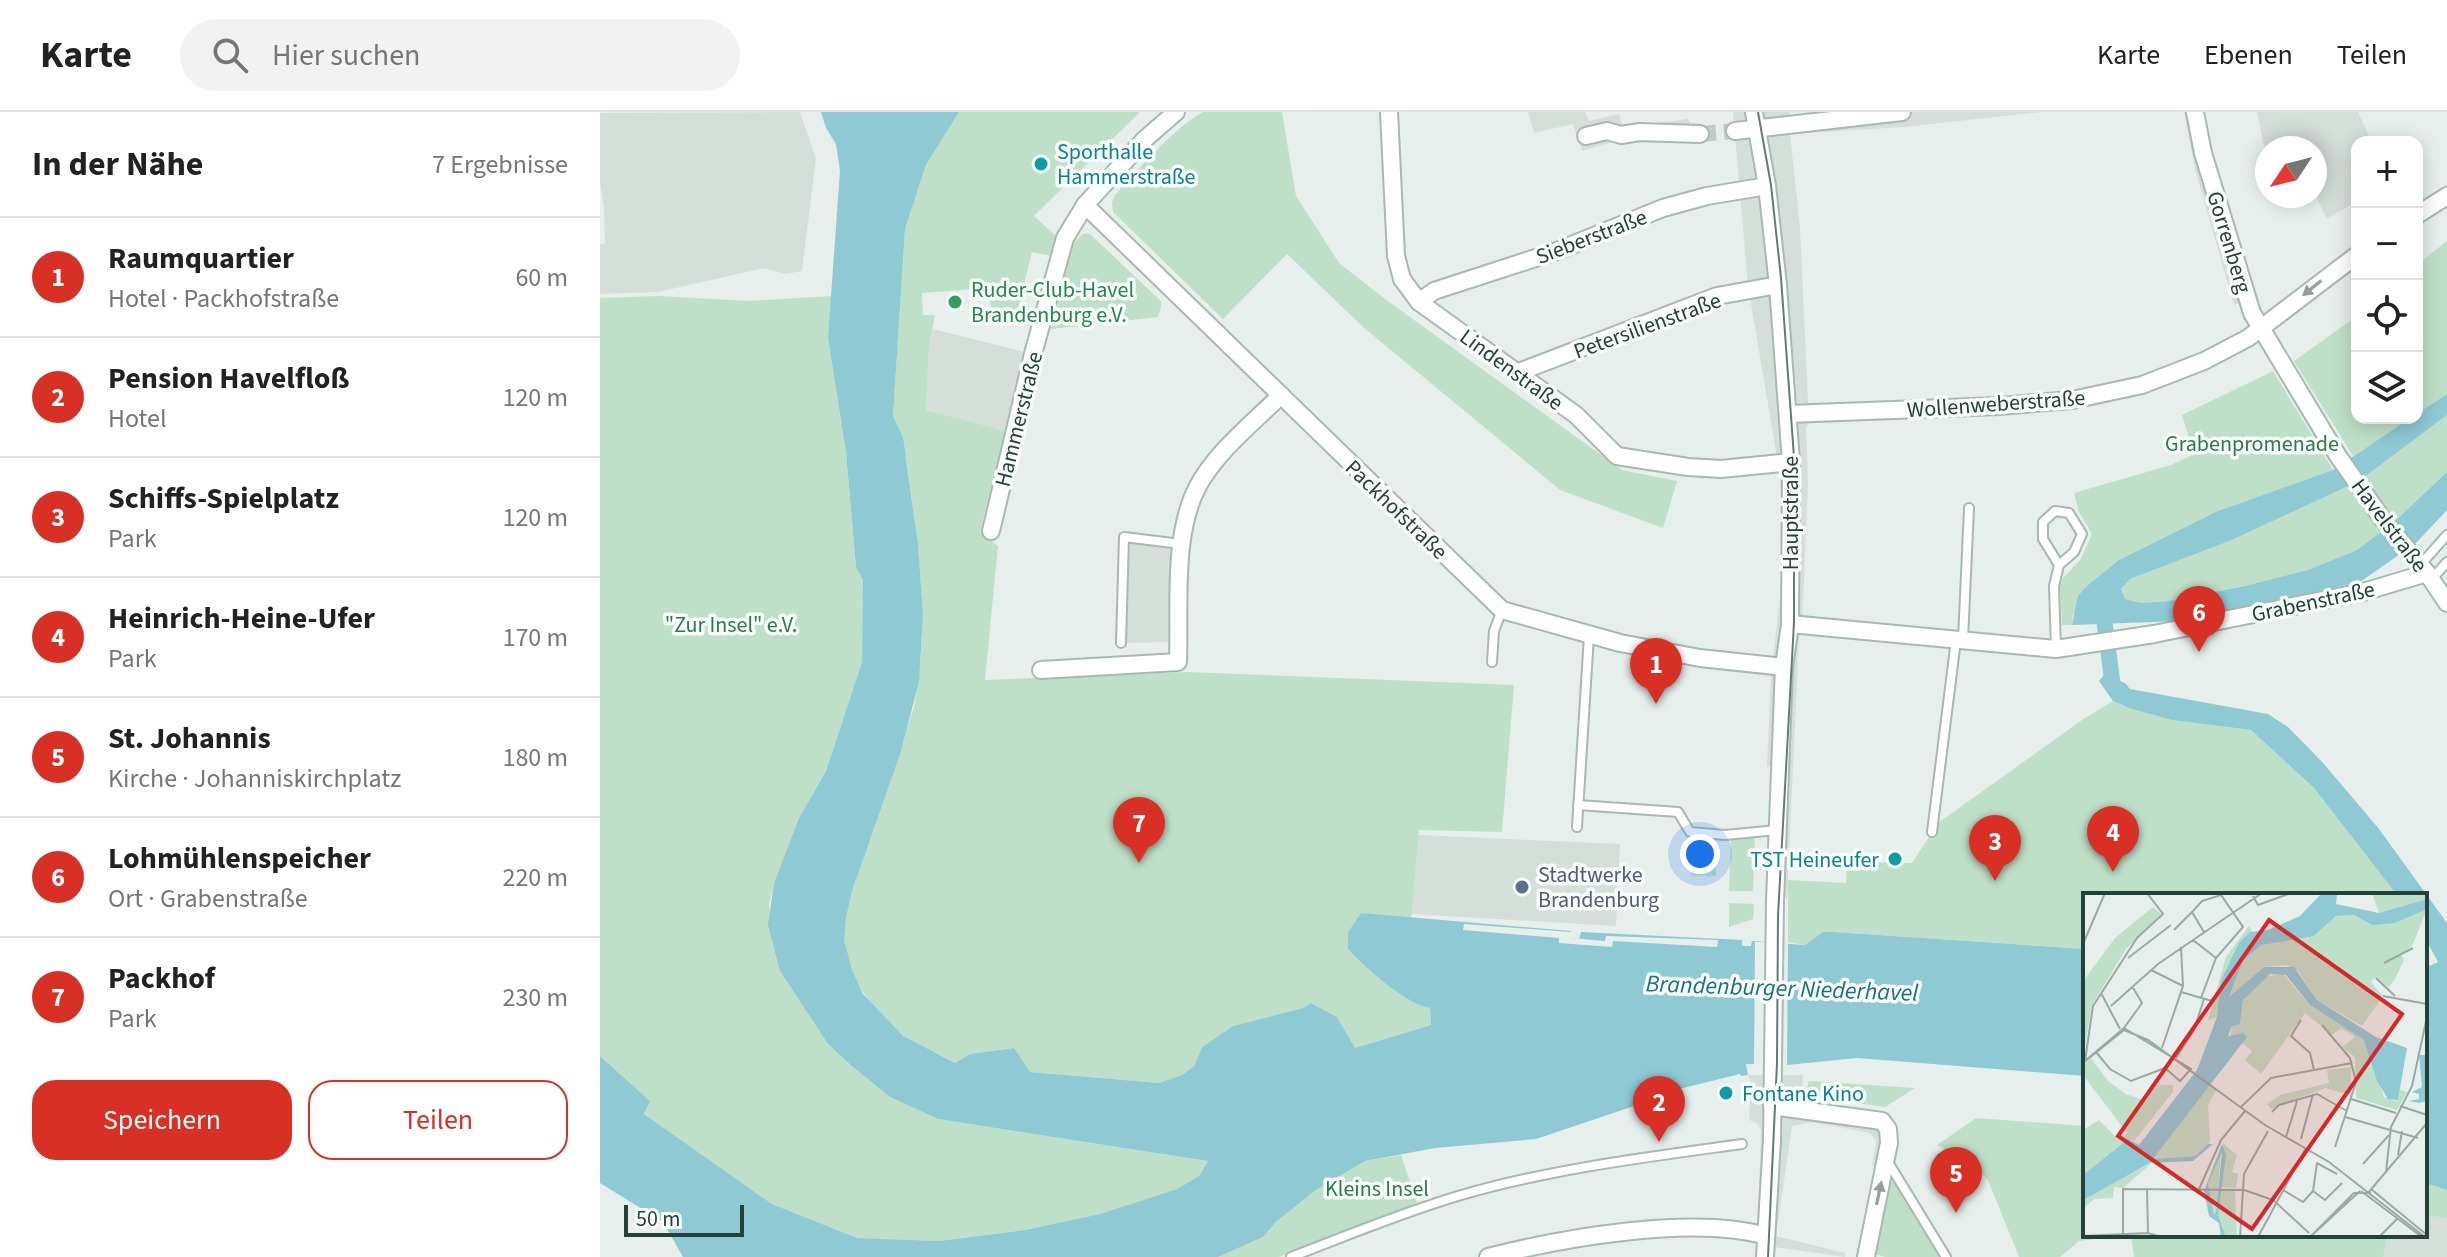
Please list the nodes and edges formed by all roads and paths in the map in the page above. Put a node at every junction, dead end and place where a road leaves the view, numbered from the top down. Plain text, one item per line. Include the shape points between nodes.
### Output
1 (1176, 112) edge
2 (1389, 112) edge
3 (1902, 112) edge
4 (2195, 112) edge
5 (1756, 120) edge
6 (1735, 131) tunnel mouth
7 (1700, 134) tunnel mouth
8 (1586, 136) dead end
9 (1767, 186) junction
10 (2447, 196) edge
11 (1085, 205) junction
12 (2423, 211) edge
13 (2351, 260) edge
14 (1778, 285) junction
15 (1419, 302) junction
16 (2264, 326) junction
17 (2284, 364) joint
18 (1519, 372) junction
19 (1281, 395) junction
20 (1788, 414) junction
21 (1791, 462) junction
22 (1969, 508) dead end
23 (991, 531) dead end
24 (2447, 535) edge
25 (1181, 544) junction
26 (2447, 562) edge
27 (2059, 565) junction
28 (2422, 568) junction
29 (2447, 603) edge
30 (1502, 610) junction
31 (1790, 624) junction
32 (1589, 635) junction
33 (1959, 640) junction
34 (1121, 643) dead end
35 (2056, 649) junction
36 (1492, 662) dead end
37 (1784, 667) junction
38 (1041, 670) dead end
39 (1578, 805) junction
40 (1577, 827) dead end
41 (1778, 830) junction
42 (1932, 832) dead end
43 (1772, 1106) junction
44 (1742, 1144) dead end
45 (1886, 1160) junction
46 (1766, 1236) junction
47 (1291, 1257) edge
48 (1488, 1257) edge
49 (1765, 1257) edge
50 (1866, 1257) edge
51 (1946, 1257) edge

1 - 11 street, Hammerstraße
2 - 15 street, Lindenstraße via 1396,256 1402,279
3 - 5 street
4 - 16 street, Gorrenberg via 2236,268 2252,313
5 - 6 street
5 - 9 street, Hauptstraße
7 - 8 street via 1607,131
9 - 14 street, Hauptstraße
9 - 15 street, Sieberstraße via 1663,208 1557,251 1434,291
10 - 12 street
11 - 19 street, Packhofstraße
11 - 23 street, Hammerstraße via 1065,238
13 -> 16 street, Wollenweberstraße
14 - 18 street, Petersilienstraße via 1717,296
14 - 20 street, Hauptstraße
15 - 18 street, Lindenstraße
16 - 17 street, Gorrenberg
16 - 20 street, Wollenweberstraße via 2175,373 2099,396 1999,406
17 - 28 street, Havelstraße via 2338,456
18 - 21 street, Lindenstraße via 1576,415 1617,456 1721,469
19 - 25 street via 1197,487
19 - 30 street, Packhofstraße
20 - 21 street, Hauptstraße
21 - 31 street, Hauptstraße
22 - 33 lane
24 - 28 lane
25 - 34 lane via 1124,537
25 - 38 street via 1178,662
26 - 28 lane
27 - 27 lane via 2043,539 2043,522 2055,511 2069,513 2082,534 2074,552
27 - 35 lane via 2054,586
28 - 29 street, Havelstraße
28 - 35 street, Grabenstraße via 2363,592
30 - 32 street, Packhofstraße
30 - 36 lane
31 - 33 street, Grabenstraße
31 - 37 street, Hauptstraße
32 - 37 street, Packhofstraße via 1700,658
32 - 39 lane
33 - 35 street, Grabenstraße
33 - 42 lane
37 - 41 street, Hauptstraße
39 - 40 lane
39 - 41 lane via 1678,812 1690,832
41 - 43 street, Hauptstraße
43 - 45 street via 1882,1121 1888,1129
43 - 46 street, Hauptstraße
44 - 47 lane via 1602,1164 1461,1195
50 -> 45 street
45 - 51 lane
46 - 48 street via 1660,1229 1534,1245
46 - 49 street, Hauptstraße

